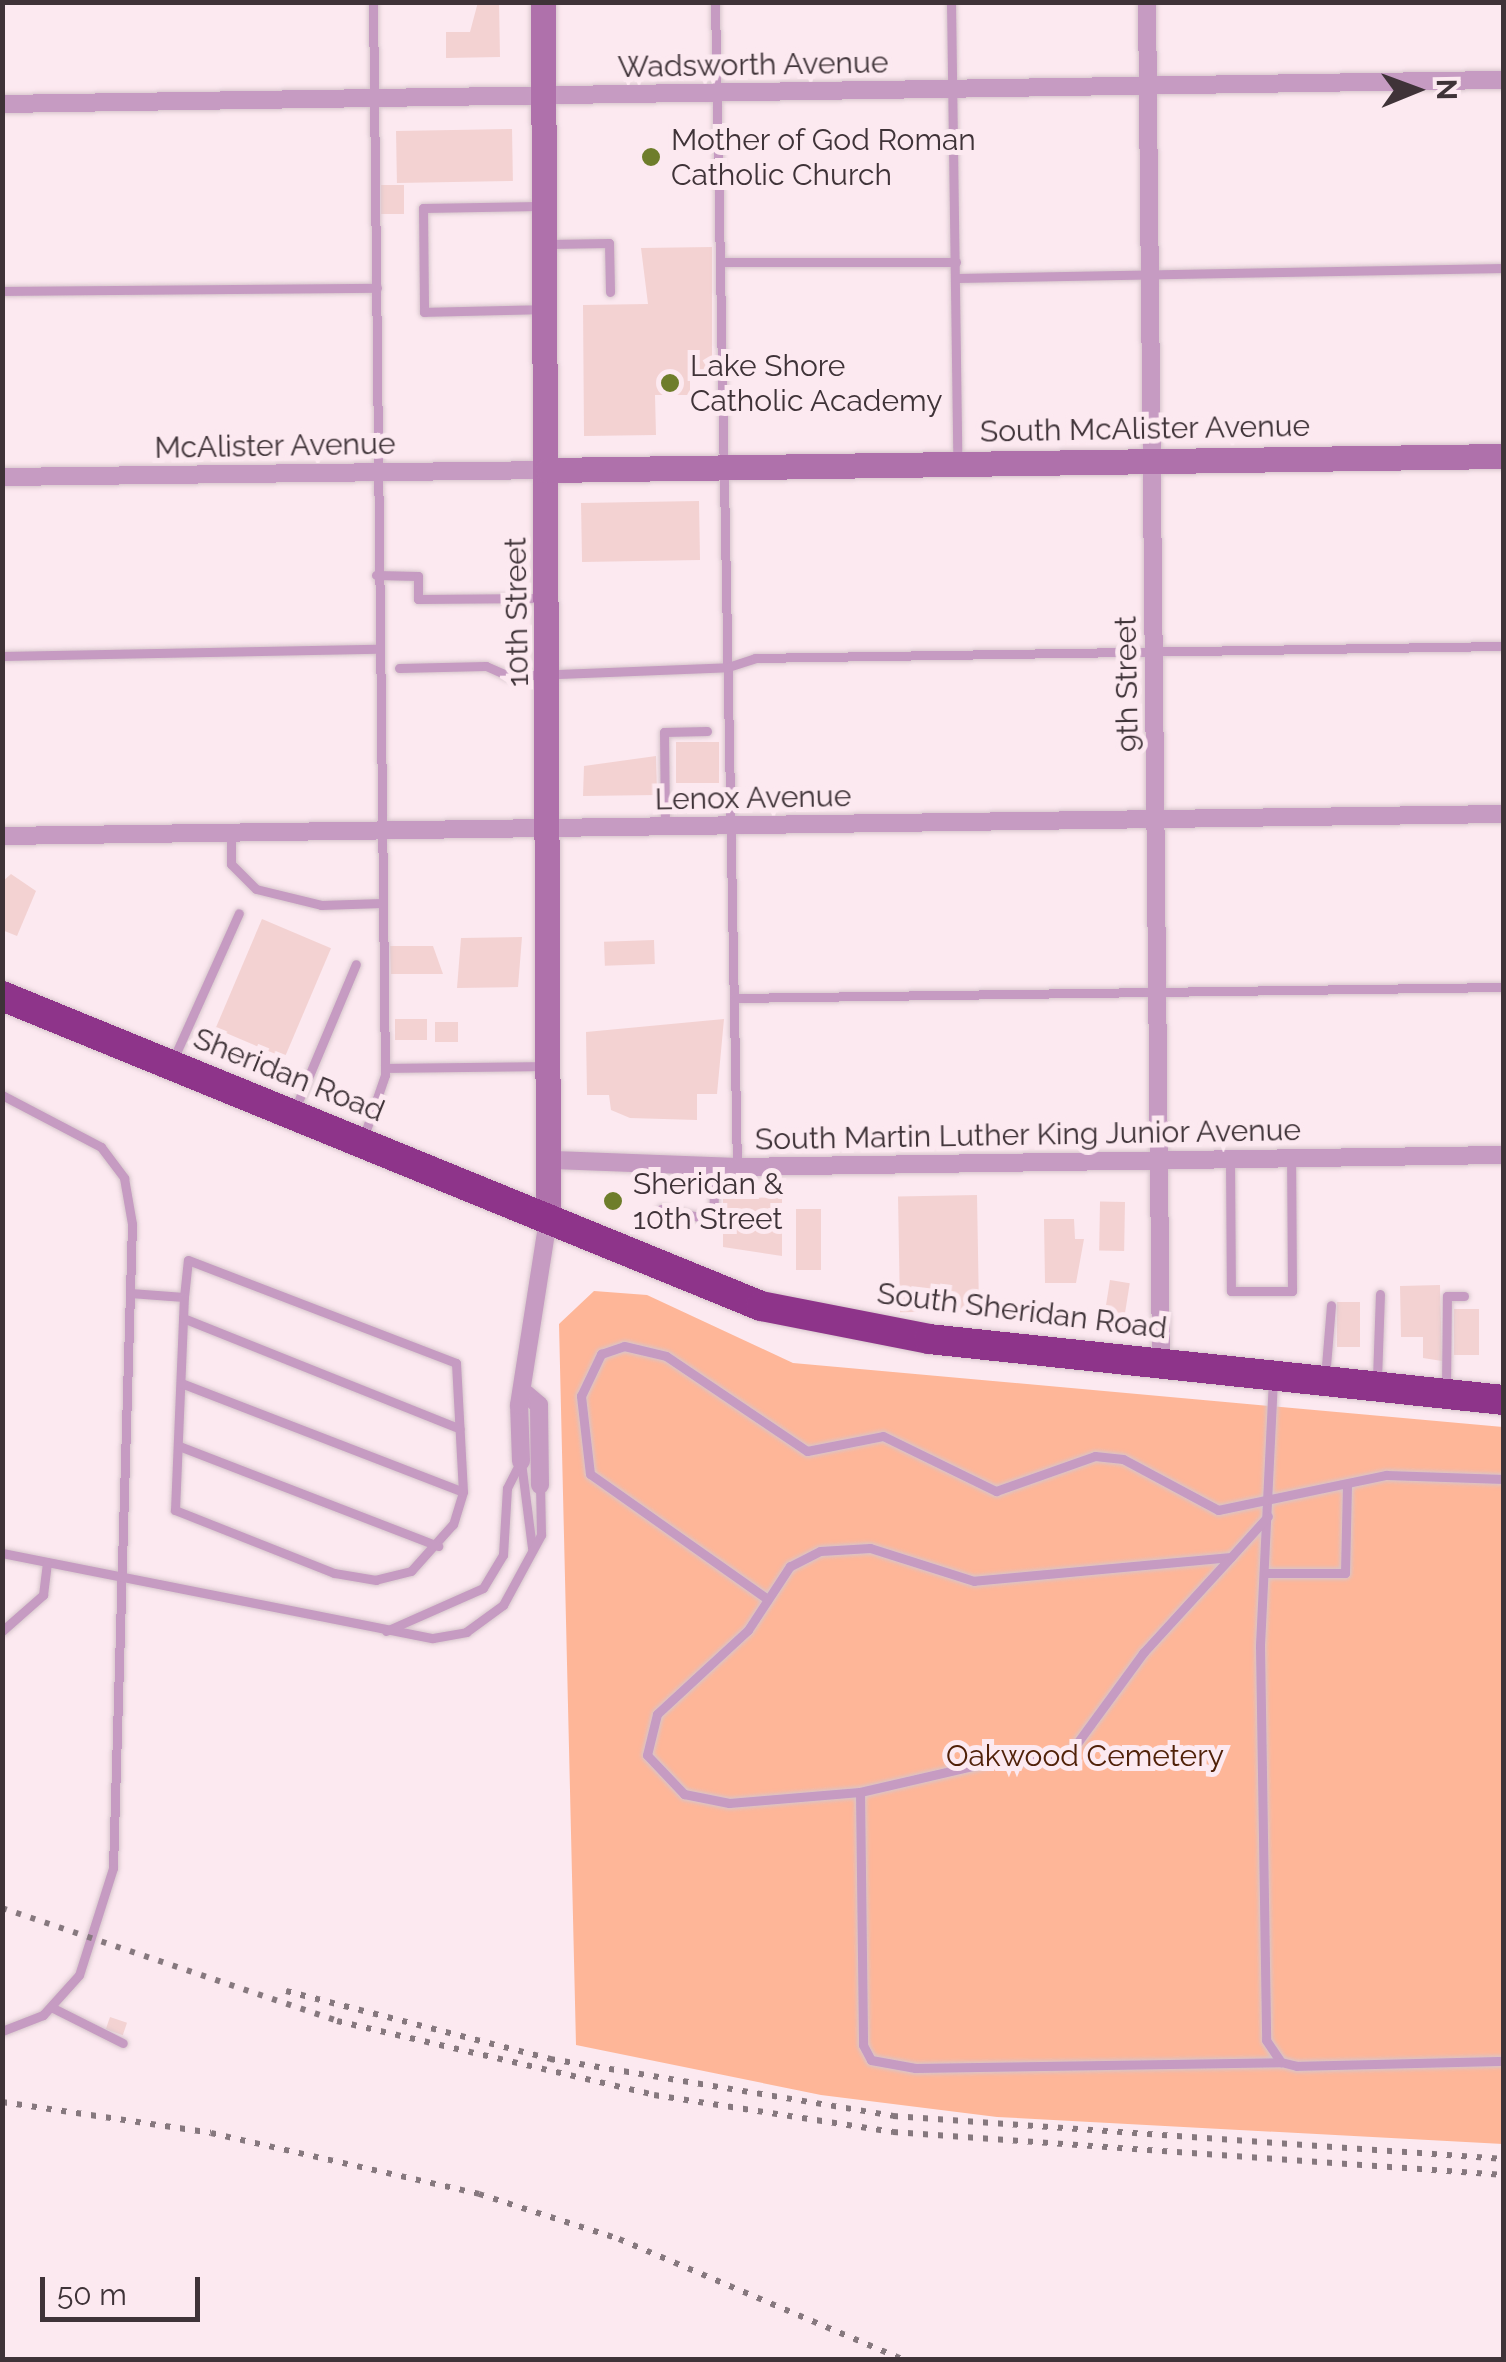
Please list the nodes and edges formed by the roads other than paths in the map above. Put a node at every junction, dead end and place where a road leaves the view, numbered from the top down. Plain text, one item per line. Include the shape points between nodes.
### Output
1 (373, 2) edge
2 (543, 2) edge
3 (715, 2) edge
4 (951, 2) edge
5 (1147, 2) edge
6 (1504, 80) edge
7 (1148, 86) junction
8 (953, 90) junction
9 (717, 93) junction
10 (544, 96) junction
11 (374, 98) junction
12 (2, 104) edge
13 (546, 206) junction
14 (546, 244) junction
15 (720, 262) junction
16 (956, 262) junction
17 (1504, 268) edge
18 (1150, 276) junction
19 (957, 278) junction
20 (377, 288) junction
21 (2, 291) edge
22 (610, 292) dead end
23 (546, 310) junction
24 (1504, 456) edge
25 (1152, 462) junction
26 (958, 465) junction
27 (722, 468) junction
28 (548, 470) junction
29 (376, 472) junction
30 (2, 477) edge
31 (376, 575) junction
32 (550, 598) junction
33 (1504, 646) edge
34 (377, 649) junction
35 (1154, 651) junction
36 (2, 656) edge
37 (399, 668) dead end
38 (728, 668) junction
39 (551, 673) junction
40 (706, 731) dead end
41 (1504, 814) edge
42 (1157, 820) junction
43 (728, 826) junction
44 (665, 827) junction
45 (553, 829) junction
46 (380, 832) junction
47 (231, 834) junction
48 (2, 836) edge
49 (382, 902) junction
50 (239, 914) dead end
51 (356, 964) dead end
52 (1504, 987) edge
53 (1160, 991) junction
54 (2, 996) edge
55 (734, 998) junction
56 (170, 1064) junction
57 (554, 1066) junction
58 (385, 1068) junction
59 (2, 1095) edge
60 (293, 1114) junction
61 (362, 1142) junction
62 (1504, 1155) edge
63 (1291, 1158) junction
64 (1230, 1159) junction
65 (554, 1160) junction
66 (1163, 1160) junction
67 (714, 1166) junction
68 (737, 1167) junction
69 (660, 1209) dead end
70 (548, 1220) junction
71 (130, 1294) junction
72 (1380, 1294) dead end
73 (1464, 1296) dead end
74 (184, 1297) junction
75 (1331, 1305) dead end
76 (183, 1318) junction
77 (1161, 1364) junction
78 (1273, 1376) junction
79 (1324, 1381) junction
80 (181, 1383) junction
81 (1376, 1387) junction
82 (526, 1394) junction
83 (1446, 1394) junction
84 (1504, 1400) edge
85 (460, 1429) junction
86 (179, 1446) junction
87 (521, 1461) junction
88 (1504, 1479) edge
89 (1347, 1484) junction
90 (540, 1486) joint
91 (463, 1492) junction
92 (1268, 1500) junction
93 (1268, 1516) junction
94 (438, 1546) junction
95 (532, 1548) junction
96 (2, 1553) edge
97 (1231, 1556) junction
98 (48, 1562) junction
99 (119, 1570) junction
100 (1266, 1574) junction
101 (766, 1598) junction
102 (2, 1631) edge
103 (384, 1632) junction
104 (860, 1792) junction
105 (53, 2008) junction
106 (2, 2031) edge
107 (122, 2043) dead end
108 (1504, 2061) edge
109 (1280, 2062) junction

1 - 11 lane
2 - 10 street, 10th Street
3 - 9 lane
4 - 8 lane
5 - 7 street, 9th Street
6 - 7 street, Wadsworth Avenue
7 - 8 street, Wadsworth Avenue
7 - 18 street, 9th Street
8 - 9 street, Wadsworth Avenue
8 - 16 lane
9 - 10 street, Wadsworth Avenue
9 - 15 lane
10 - 11 street, Wadsworth Avenue
10 - 13 street, 10th Street
11 - 12 street, Wadsworth Avenue
11 - 20 lane
13 - 14 street, 10th Street
13 - 23 lane via 422,208 424,312
14 - 22 lane via 609,243
14 - 23 street, 10th Street
15 - 16 lane
15 - 27 lane
16 - 19 lane
17 - 18 lane
18 - 19 lane
18 - 25 street, 9th Street
19 - 26 lane
20 - 21 lane
20 - 29 lane
23 - 28 street, 10th Street
24 - 25 street, South McAlister Avenue
25 - 26 street, South McAlister Avenue
25 - 35 street, 9th Street
26 - 27 street, South McAlister Avenue
27 - 28 street, South McAlister Avenue
27 - 38 lane
28 - 29 street, McAlister Avenue
28 - 32 street, 10th Street
29 - 30 street, McAlister Avenue
29 - 31 lane
31 - 32 lane via 418,576 418,598
31 - 34 lane
32 - 39 street, 10th Street
33 - 35 lane
34 - 36 lane
34 - 46 lane
35 - 38 lane via 755,658
35 - 42 street, 9th Street
37 - 39 lane
38 - 39 lane
38 - 43 lane
39 - 45 street, 10th Street
40 - 44 lane via 664,732
41 - 42 street, Lenox Avenue
42 - 43 street, Lenox Avenue
42 - 53 street, 9th Street
43 - 44 street, Lenox Avenue
43 - 55 lane
44 - 45 street, Lenox Avenue
45 - 46 street, Lenox Avenue
45 - 57 street, 10th Street
46 - 47 street, Lenox Avenue
46 - 49 lane
47 - 48 street, Lenox Avenue
47 - 49 lane via 231,864 256,888 322,905
49 - 58 lane
50 - 56 lane
51 - 60 lane
52 - 53 lane
53 - 55 lane
53 - 66 street, 9th Street
54 - 56 highway, Sheridan Road
55 - 68 lane
56 - 60 highway, Sheridan Road
57 - 58 lane
57 - 65 street, 10th Street
58 - 61 lane
59 - 71 lane via 114,1163 132,1224
60 - 61 highway, Sheridan Road
61 - 70 highway, Sheridan Road
62 - 63 street, South Martin Luther King Junior Avenue
63 - 64 street, South Martin Luther King Junior Avenue
63 - 64 lane via 1292,1291 1231,1291
64 - 66 street, South Martin Luther King Junior Avenue
65 - 67 street, South Martin Luther King Junior Avenue
65 - 70 street, 10th Street
66 - 68 street, South Martin Luther King Junior Avenue
66 - 77 street, 9th Street
67 - 68 street, South Martin Luther King Junior Avenue
67 - 69 lane via 713,1220
70 - 77 highway, South Sheridan Road via 779,1310 930,1339
70 - 82 street
71 - 74 lane
71 - 99 lane
72 - 81 lane
73 - 83 lane via 1447,1296
74 - 76 lane
74 - 85 lane via 188,1260 456,1362
75 - 79 lane
76 - 80 lane
76 - 85 lane
77 - 78 highway, South Sheridan Road
78 - 79 highway, South Sheridan Road
78 - 92 lane
79 - 81 highway, South Sheridan Road
80 - 86 lane
80 - 91 lane
81 - 83 highway, South Sheridan Road
82 - 87 street
82 - 90 street via 539,1405
83 - 84 highway, South Sheridan Road
85 - 91 lane
86 - 94 lane
86 - 94 lane via 176,1510 334,1572 376,1580 411,1571
87 - 95 lane
87 - 103 lane via 507,1488 503,1555 483,1588
88 - 89 lane via 1401,1474
89 - 92 lane
89 - 100 lane via 1345,1573
90 - 95 lane via 541,1535
91 - 94 lane
92 - 93 lane
92 - 101 lane via 1206,1507 1108,1456 996,1491 883,1436 818,1453 666,1356 624,1346 601,1354 580,1396 590,1474
93 - 97 lane
93 - 100 lane
95 - 103 lane via 518,1584 484,1622 432,1638
96 - 98 lane
97 - 101 lane via 974,1581 853,1546 805,1556
97 - 104 lane via 1143,1653 1073,1758 1003,1760
98 - 99 lane
98 - 102 lane via 42,1594
99 - 103 lane
99 - 105 lane via 114,1868 79,1976
100 - 109 lane via 1264,2028
101 - 104 lane via 729,1650 656,1714 645,1741 651,1767 684,1794 729,1803
104 - 109 lane via 863,2045 871,2060 915,2068
105 - 106 lane
105 - 107 lane
108 - 109 lane

